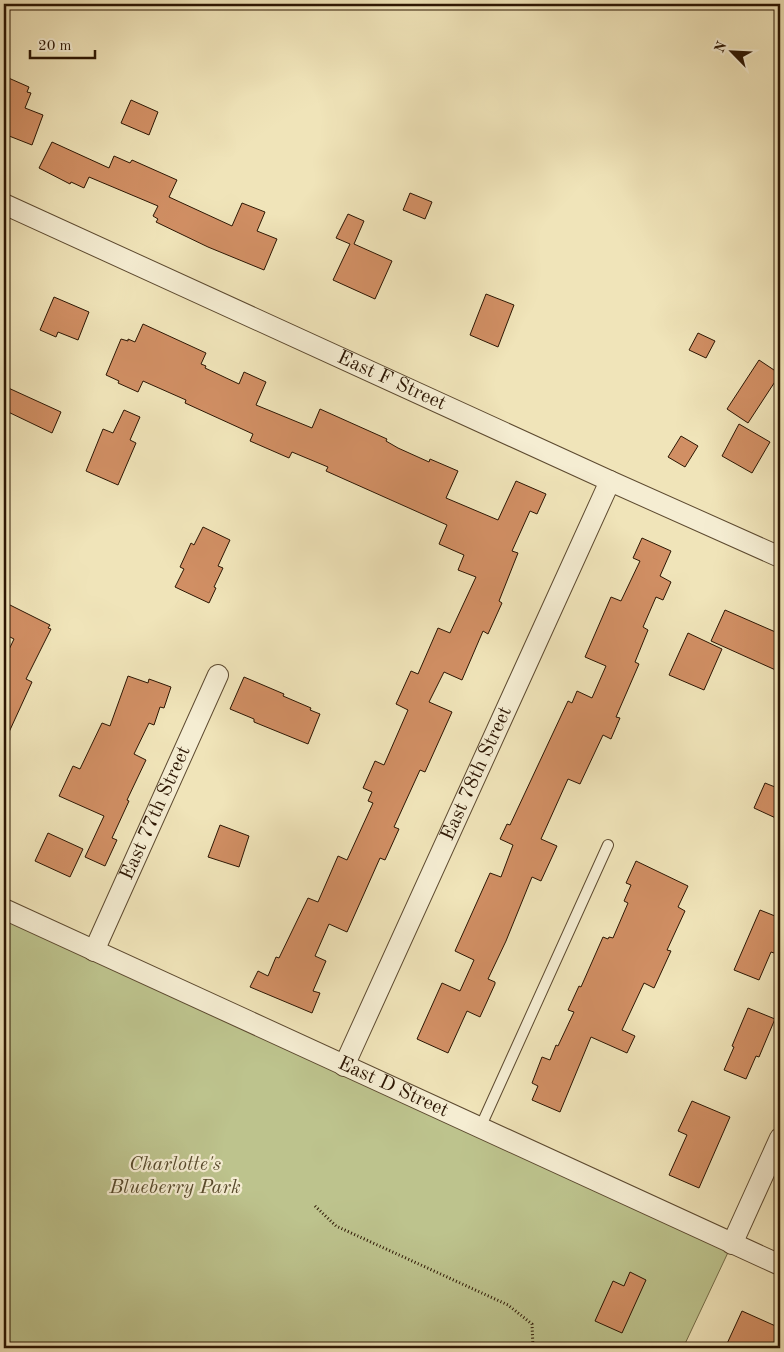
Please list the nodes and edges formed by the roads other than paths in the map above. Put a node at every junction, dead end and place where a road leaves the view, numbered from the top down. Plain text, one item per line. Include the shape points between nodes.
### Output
1 (4, 204) edge
2 (610, 481) junction
3 (780, 557) edge
4 (218, 674) dead end
5 (608, 845) dead end
6 (4, 909) edge
7 (94, 951) junction
8 (344, 1066) junction
9 (480, 1128) junction
10 (780, 1138) edge
11 (732, 1244) junction
12 (780, 1265) edge

1 - 2 street, East F Street
2 - 3 street, East F Street
2 - 8 street, East 78th Street
4 - 7 street, East 77th Street
5 - 9 lane
6 - 7 street, East D Street
7 - 8 street, East D Street
8 - 9 street, East D Street
9 - 11 street, East D Street
10 - 11 street
11 - 12 street, East D Street

